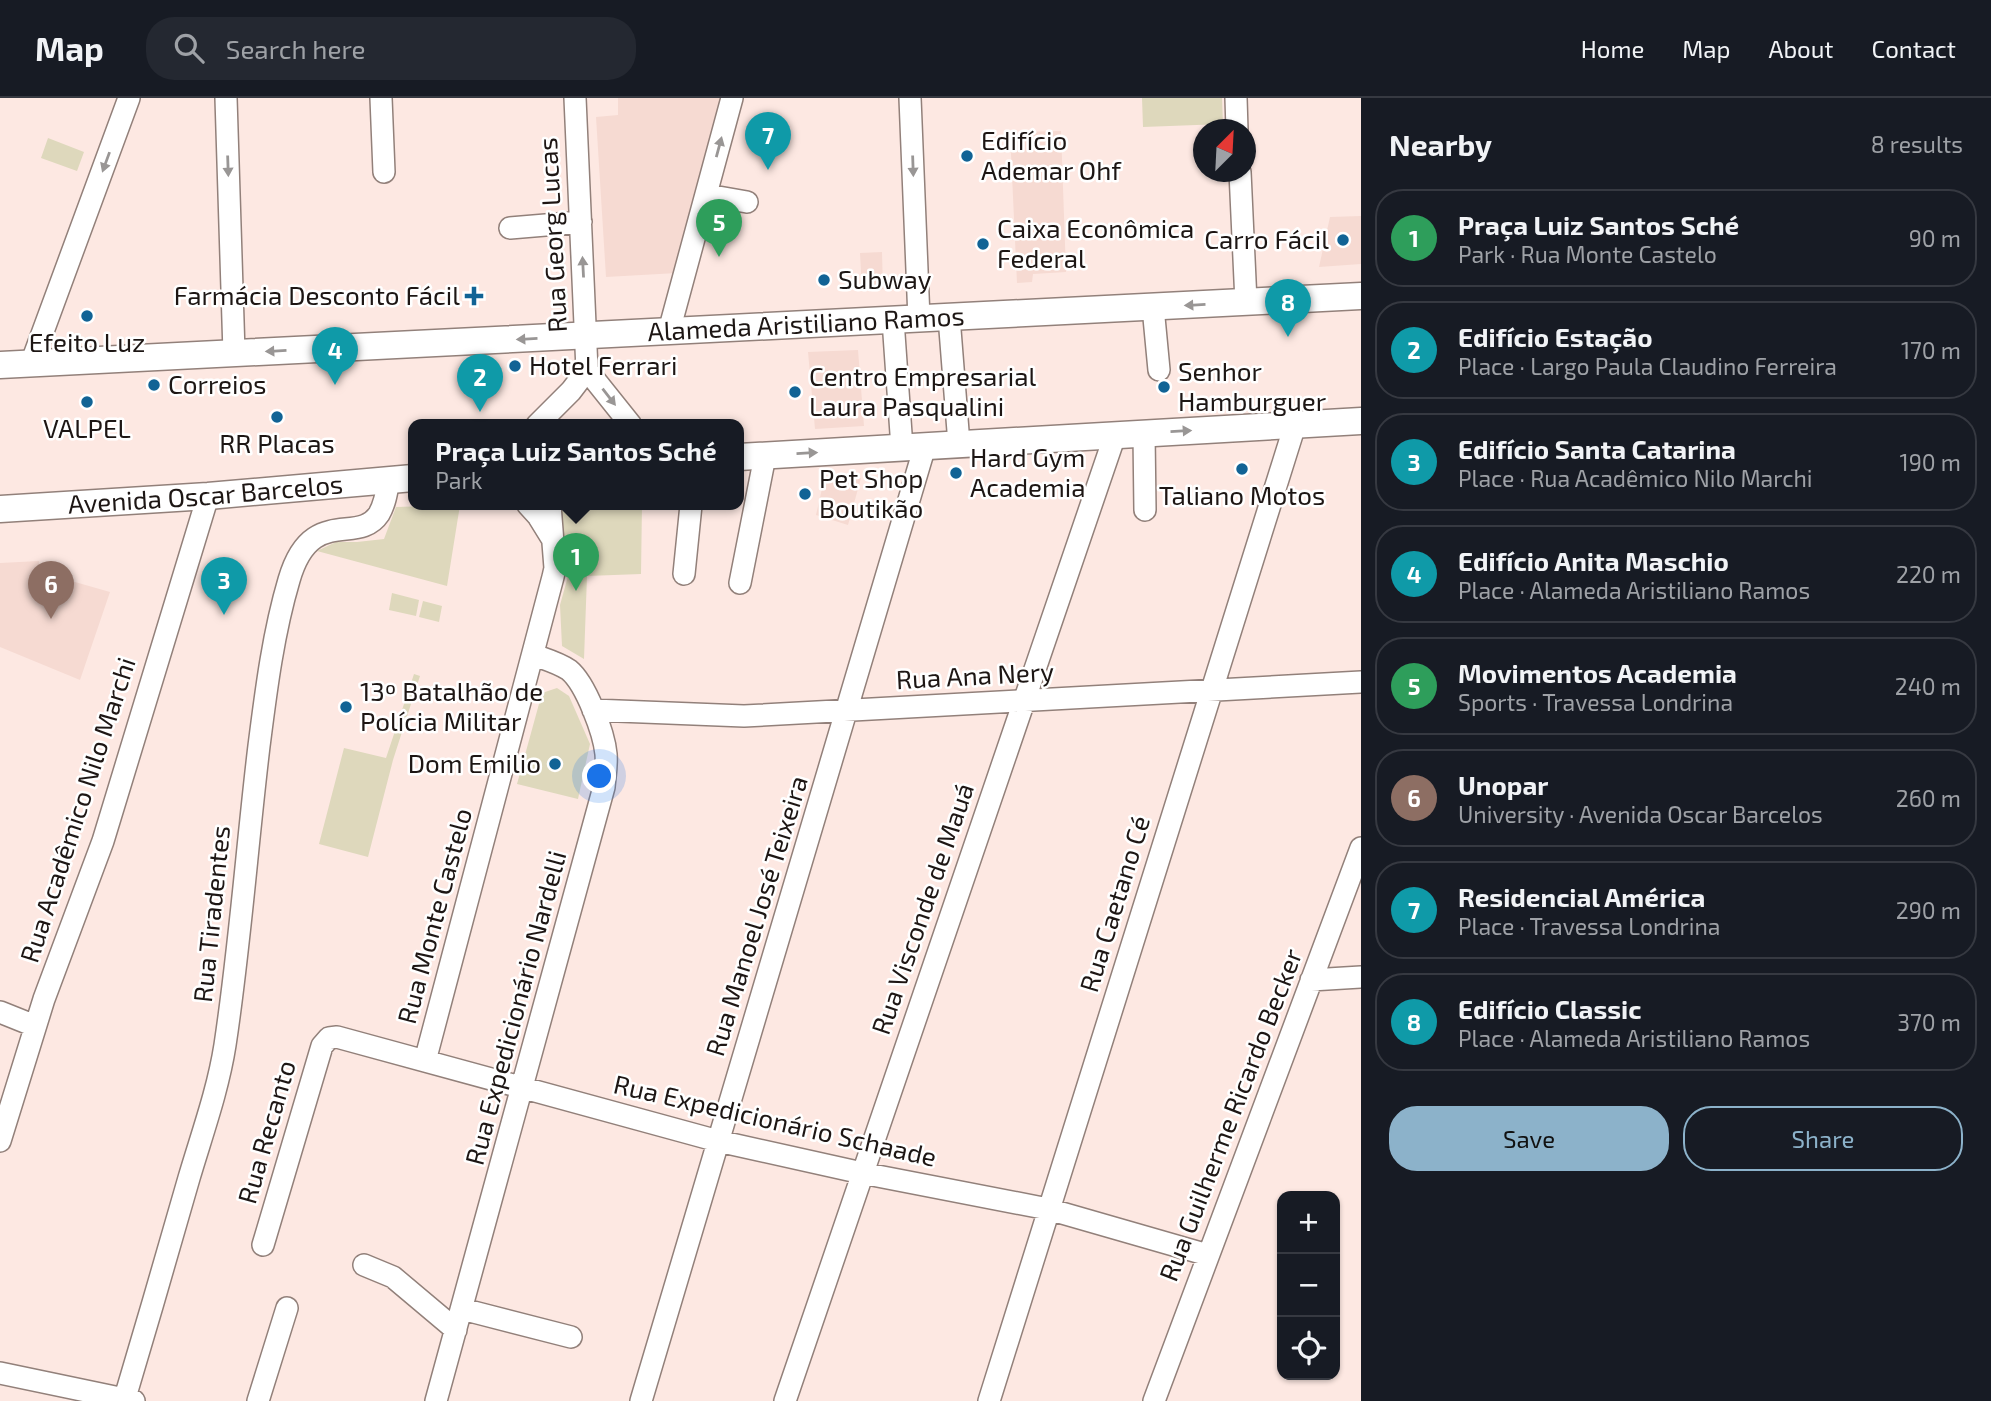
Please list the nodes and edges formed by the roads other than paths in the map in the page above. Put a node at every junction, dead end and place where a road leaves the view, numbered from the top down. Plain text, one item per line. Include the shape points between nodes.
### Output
1 (129, 98) edge
2 (226, 98) edge
3 (381, 98) edge
4 (575, 98) edge
5 (732, 98) edge
6 (910, 98) edge
7 (1236, 98) edge
8 (1237, 119) edge
9 (384, 172) dead end
10 (1240, 182) edge
11 (707, 195) junction
12 (747, 202) dead end
13 (580, 222) junction
14 (510, 228) dead end
15 (1361, 296) edge
16 (1246, 302) junction
17 (1153, 307) junction
18 (949, 317) junction
19 (906, 319) junction
20 (670, 331) junction
21 (586, 336) junction
22 (234, 354) junction
23 (31, 364) junction
24 (0, 365) edge
25 (587, 370) junction
26 (1159, 370) dead end
27 (544, 419) edge
28 (626, 419) edge
29 (1361, 421) edge
30 (1295, 425) junction
31 (1144, 434) junction
32 (1115, 435) junction
33 (959, 444) junction
34 (913, 447) junction
35 (752, 456) edge
36 (401, 479) edge
37 (208, 496) junction
38 (0, 509) edge
39 (533, 510) edge
40 (550, 510) edge
41 (690, 510) edge
42 (1145, 510) dead end
43 (552, 540) junction
44 (684, 574) dead end
45 (740, 583) dead end
46 (534, 655) junction
47 (1361, 682) edge
48 (1211, 690) junction
49 (1024, 701) junction
50 (593, 710) junction
51 (847, 711) junction
52 (1361, 848) edge
53 (1361, 977) edge
54 (1311, 980) junction
55 (0, 1012) edge
56 (35, 1026) junction
57 (329, 1038) joint
58 (425, 1061) junction
59 (523, 1087) junction
60 (718, 1140) junction
61 (0, 1141) edge
62 (862, 1173) junction
63 (1048, 1209) junction
64 (263, 1245) dead end
65 (1208, 1255) junction
66 (364, 1265) dead end
67 (287, 1308) dead end
68 (462, 1309) junction
69 (456, 1330) junction
70 (571, 1337) dead end
71 (0, 1373) edge
72 (128, 1400) edge
73 (258, 1401) edge
74 (436, 1401) edge
75 (641, 1401) edge
76 (785, 1401) edge
77 (989, 1401) edge
78 (1154, 1401) edge

1 -> 23 street
2 -> 22 street
3 - 9 street
4 - 13 street, Rua Georg Lucas
11 -> 5 street
6 -> 19 street
7 - 8 street
10 - 16 street
11 - 12 street
11 - 20 street
13 - 14 street
21 -> 13 street, Rua Georg Lucas
15 - 16 main road, Alameda Aristiliano Ramos
16 -> 17 main road, Alameda Aristiliano Ramos
17 - 18 main road, Alameda Aristiliano Ramos
17 - 26 street
18 - 19 main road, Alameda Aristiliano Ramos
18 - 33 street
19 - 20 main road, Alameda Aristiliano Ramos
19 - 34 street
20 - 21 main road, Alameda Aristiliano Ramos
21 -> 22 main road, Alameda Aristiliano Ramos
21 - 25 street, Rua Georg Lucas
22 - 23 main road, Alameda Aristiliano Ramos
23 - 24 main road, Alameda Aristiliano Ramos
25 - 27 street
25 -> 28 street
29 - 30 main road
31 -> 30 main road
30 - 48 street, Rua Caetano Cé
31 - 32 main road
31 - 42 street
32 - 33 main road
32 - 49 street, Rua Visconde de Mauá
33 - 34 main road
35 -> 34 main road
34 - 51 street, Rua Manoel José Teixeira
35 - 45 street
36 - 37 main road, Avenida Oscar Barcelos
36 - 72 street, Rua Tiradentes via 370,523 339,528 304,545 289,581 262,717 225,1048
37 - 38 main road, Avenida Oscar Barcelos
37 - 56 street, Rua Acadêmico Nilo Marchi via 100,850
39 - 43 street
40 - 43 street, Rua Monte Castelo
41 - 44 street
43 - 46 street, Rua Monte Castelo via 555,568
46 - 50 street, Rua Expedicionário Nardelli via 570,671
46 - 58 street, Rua Monte Castelo
47 - 48 street, Rua Ana Nery
48 - 49 street, Rua Ana Nery
48 - 63 street, Rua Caetano Cé
49 - 51 street, Rua Ana Nery
49 - 62 street, Rua Visconde de Mauá
50 - 51 street, Rua Ana Nery via 744,716
50 - 59 street, Rua Expedicionário Nardelli via 606,754 604,787
51 - 60 street, Rua Manoel José Teixeira
52 - 54 street, Rua Guilherme Ricardo Becker
53 - 54 street
54 - 65 street, Rua Guilherme Ricardo Becker
55 - 56 street
56 - 61 street, Rua Acadêmico Nilo Marchi
57 - 58 street, Rua Expedicionário Schaade
57 - 64 street, Rua Recanto via 322,1046
58 - 59 street, Rua Expedicionário Schaade
59 - 60 street, Rua Expedicionário Schaade
59 - 68 street, Rua Expedicionário Nardelli
60 - 62 street, Rua Expedicionário Schaade
60 - 75 street, Rua Manoel José Teixeira
62 - 63 street, Rua Expedicionário Schaade
62 - 76 street, Rua Visconde de Mauá
63 - 65 street, Rua Expedicionário Schaade
63 - 77 street, Rua Caetano Cé
65 - 78 street, Rua Guilherme Ricardo Becker
66 - 69 street via 393,1278
67 - 73 street
68 - 69 street, Rua Expedicionário Nardelli
68 - 70 street
69 - 74 street, Rua Expedicionário Nardelli
71 - 72 street

